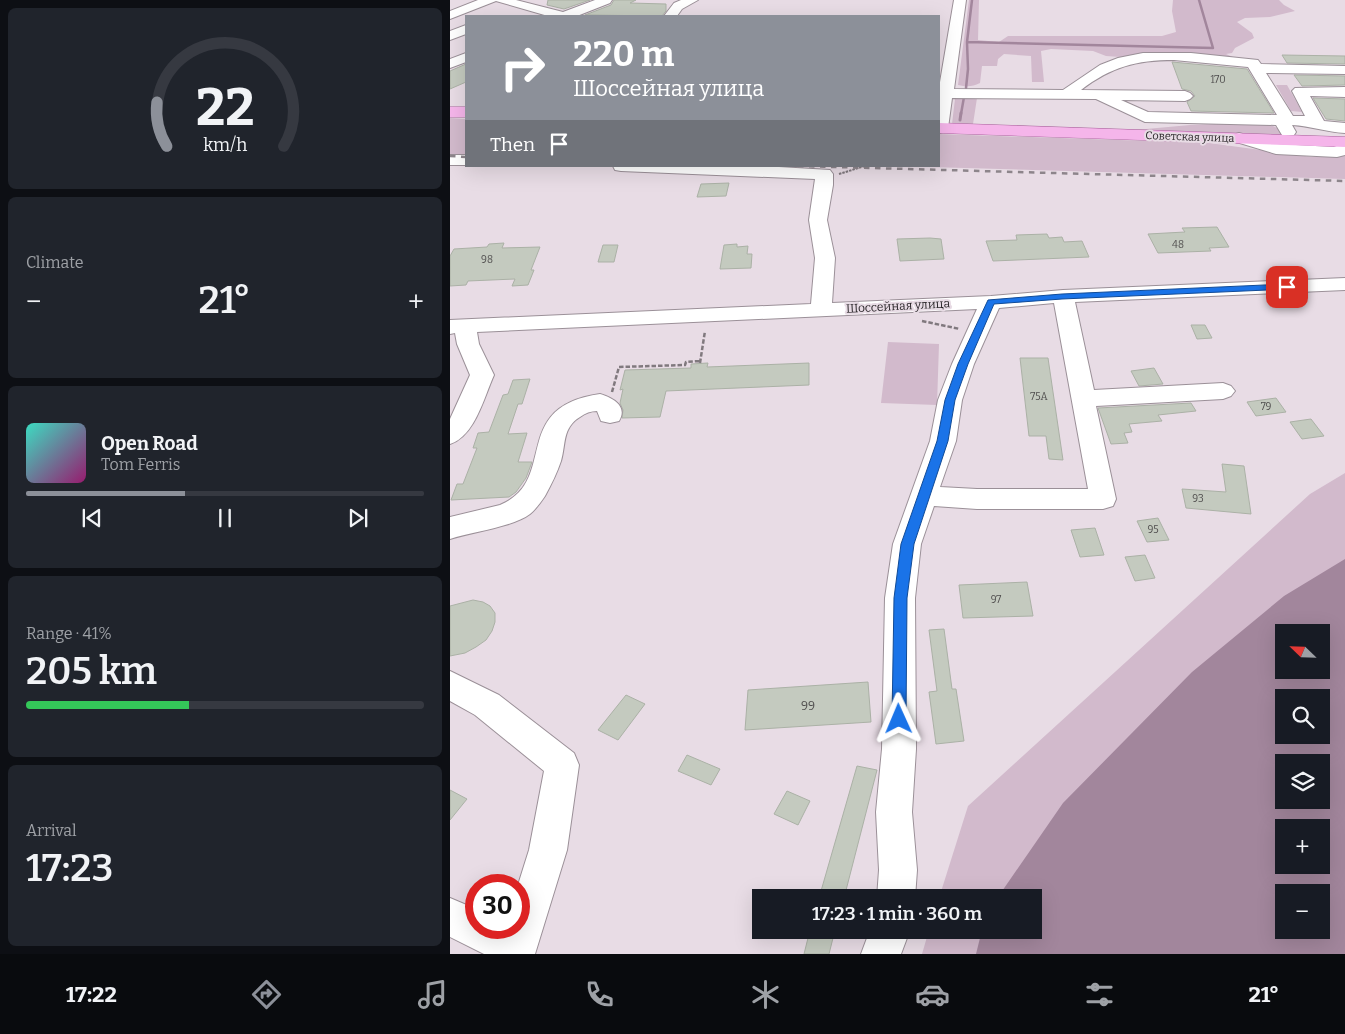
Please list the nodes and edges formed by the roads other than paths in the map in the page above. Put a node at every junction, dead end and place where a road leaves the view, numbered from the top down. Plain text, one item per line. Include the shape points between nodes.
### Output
1 (490, 0) edge
2 (501, 0) edge
3 (606, 0) edge
4 (692, 0) edge
5 (960, 0) edge
6 (526, 6) junction
7 (509, 13) dead end
8 (450, 15) edge
9 (558, 15) edge
10 (568, 15) edge
11 (671, 15) edge
12 (465, 30) edge
13 (450, 36) edge
14 (450, 51) edge
15 (465, 56) edge
16 (465, 56) edge
17 (450, 64) edge
18 (1256, 68) junction
19 (1345, 70) edge
20 (1345, 92) edge
21 (945, 93) junction
22 (1067, 94) junction
23 (1099, 95) junction
24 (1185, 96) dead end
25 (450, 112) edge
26 (465, 112) edge
27 (1284, 120) junction
28 (1309, 120) junction
29 (940, 122) edge
30 (940, 128) edge
31 (1345, 128) edge
32 (1239, 138) junction
33 (1292, 140) junction
34 (1345, 142) edge
35 (1345, 148) edge
36 (450, 160) edge
37 (465, 160) edge
38 (646, 167) edge
39 (1345, 284) edge
40 (1062, 296) junction
41 (991, 302) junction
42 (822, 310) junction
43 (457, 327) edge
44 (1223, 391) dead end
45 (1083, 399) junction
46 (609, 411) road end
47 (450, 435) edge
48 (923, 496) junction
49 (450, 528) edge
50 (450, 685) edge
51 (897, 889) edge
52 (450, 917) edge
53 (887, 939) edge
54 (881, 954) edge

1 - 8 street
2 - 6 street
3 - 10 street
4 - 11 street via 678,6
5 - 21 street
6 - 7 lane
6 - 9 street
12 - 13 street
14 - 15 street
16 - 17 street
18 - 19 street
18 - 22 street via 1253,63 1237,61 1143,57 1128,60 1079,82
18 - 27 street via 1286,116
20 - 28 street via 1300,91 1316,121
21 - 22 street
21 - 29 street
22 - 23 street
23 - 24 street
23 - 27 street via 1145,117
25 - 26 main road
27 - 28 street
27 - 33 street
28 - 31 street via 1327,127
30 - 32 main road, Советская улица
32 - 33 main road, Советская улица
32 - 35 street via 1276,149 1337,152
33 - 34 main road, Советская улица
36 - 37 street
38 - 42 street via 824,174 818,220 825,258
39 - 40 street, Шоссейная улица
40 - 41 street, Шоссейная улица
40 - 45 street
41 - 42 street, Шоссейная улица
41 - 48 street via 950,400 943,441
42 - 43 street, Шоссейная улица
43 - 47 street via 482,375 461,422
44 - 45 street
45 - 48 street via 1103,499
46 - 49 street via 600,402 580,406 559,421 548,462 534,492 522,507
48 - 51 street via 908,544 900,598 900,749 894,812
50 - 52 street via 487,705 562,765 548,850 517,949
53 - 54 street

